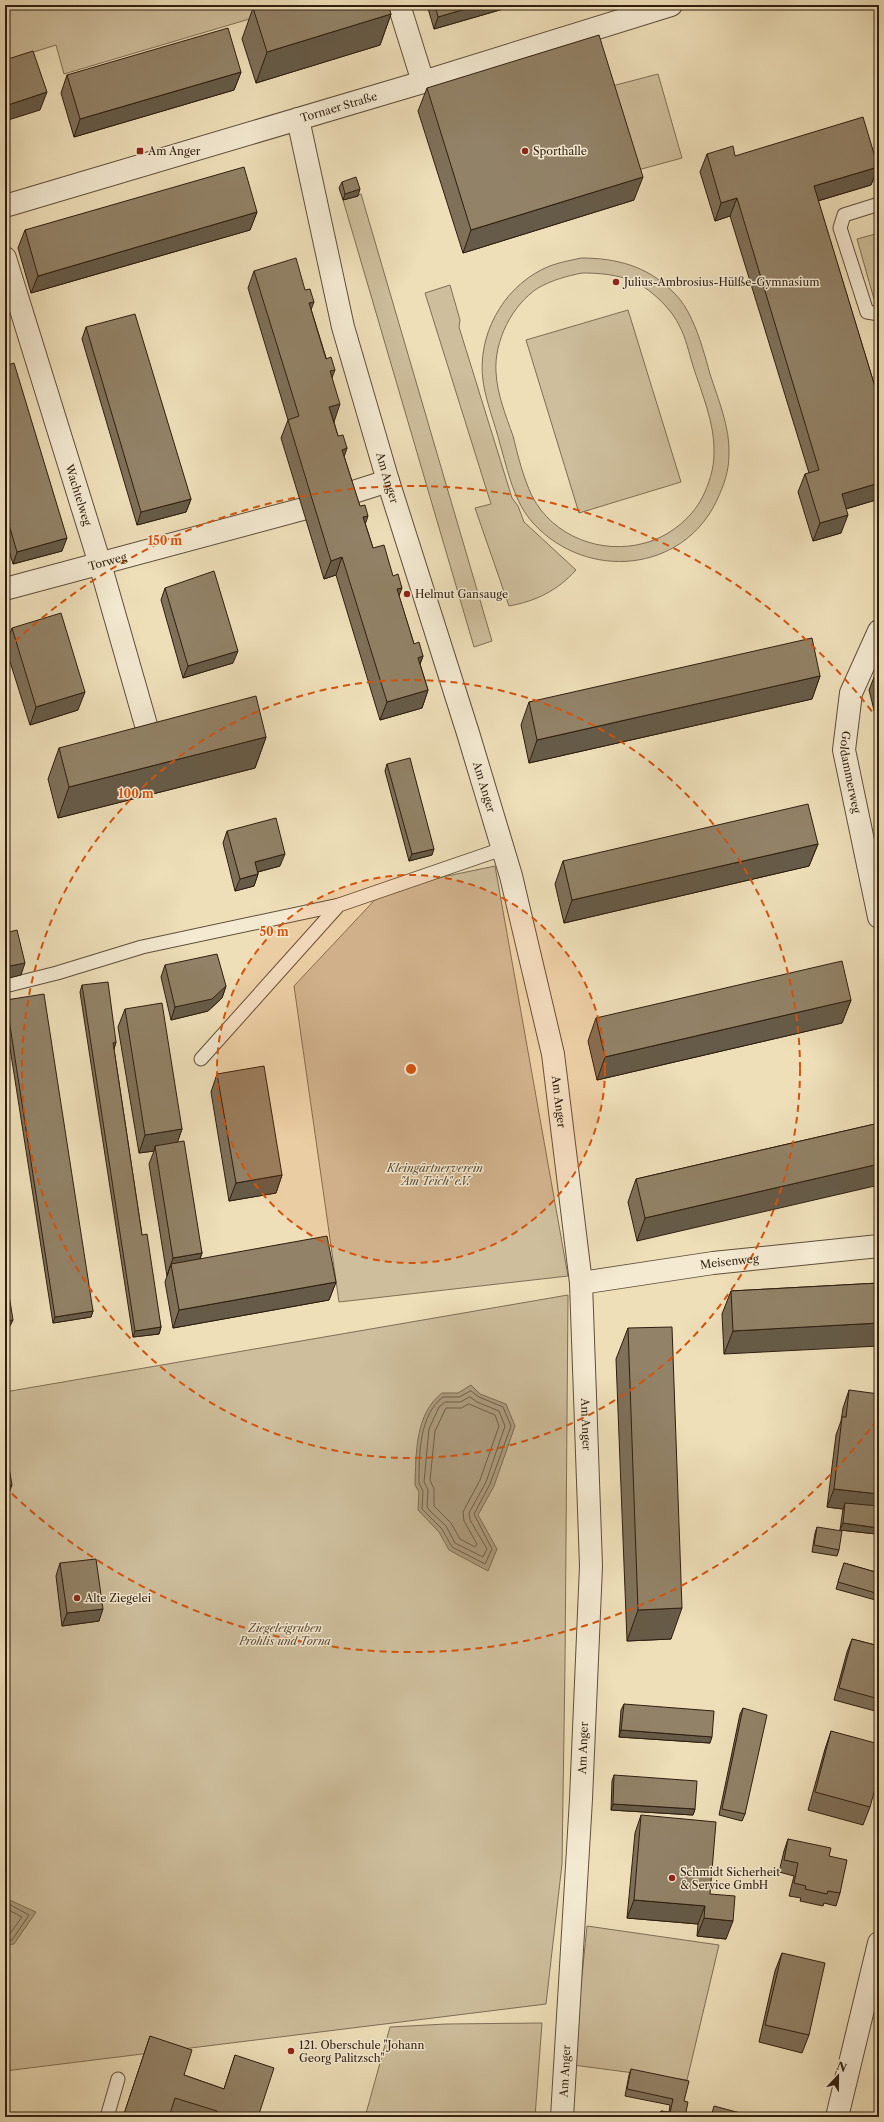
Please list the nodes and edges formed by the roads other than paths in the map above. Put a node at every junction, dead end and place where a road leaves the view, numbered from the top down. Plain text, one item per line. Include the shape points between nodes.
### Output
1 (398, 5) edge
2 (671, 5) edge
3 (423, 82) junction
4 (298, 119) junction
5 (879, 204) edge
6 (5, 206) edge
7 (5, 258) edge
8 (879, 314) edge
9 (388, 481) junction
10 (344, 495) edge
11 (303, 508) dead end
12 (100, 564) junction
13 (5, 589) edge
14 (879, 631) edge
15 (148, 732) edge
16 (502, 849) junction
17 (339, 906) junction
18 (879, 917) edge
19 (5, 986) edge
20 (201, 1059) dead end
21 (879, 1246) edge
22 (581, 1283) junction
23 (879, 1943) edge
24 (874, 1981) edge
25 (118, 2079) dead end
26 (107, 2117) edge
27 (562, 2117) edge
28 (837, 2117) edge

1 - 3 street
2 - 3 street, Tornaer Straße
3 - 4 street, Tornaer Straße
4 - 6 street, Tornaer Straße
4 - 9 street, Am Anger via 343,327
5 - 8 lane via 844,215 840,228 866,312
7 - 12 street, Wachtelweg
9 - 10 street
9 - 16 street, Am Anger
11 - 12 street, Torweg
12 - 13 street, Torweg
12 - 15 street, Wachtelweg
14 - 18 street, Goldammerweg via 850,693 844,750
16 - 17 lane
16 - 22 street, Am Anger via 511,876 553,1054
17 - 19 lane via 142,947
17 - 20 lane
21 - 22 street, Meisenweg via 713,1263
22 - 27 street, Am Anger via 591,1566 581,1799
23 - 24 street
24 - 28 street
25 - 26 lane

